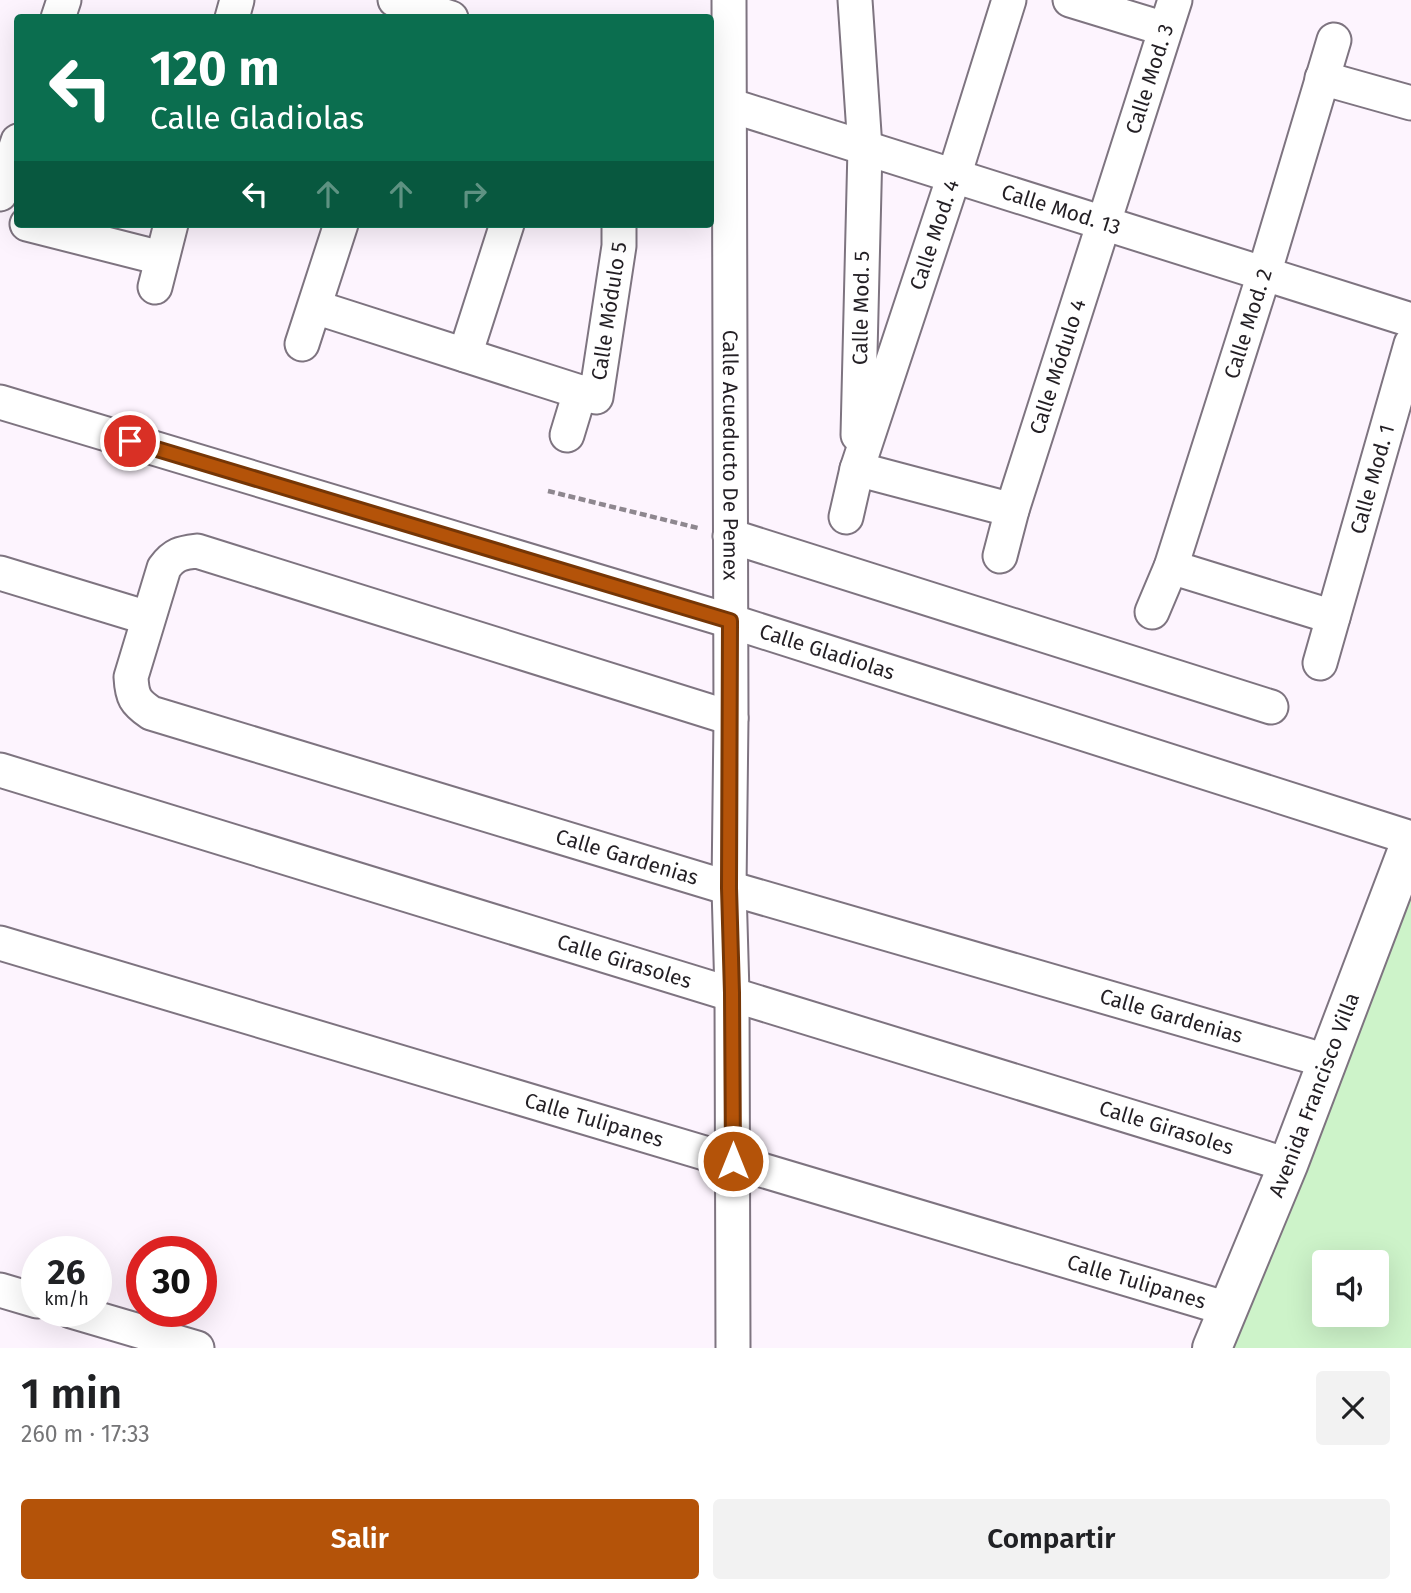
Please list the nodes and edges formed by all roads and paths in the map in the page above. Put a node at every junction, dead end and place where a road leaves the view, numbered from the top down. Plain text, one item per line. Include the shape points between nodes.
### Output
1 (729, 0) edge
2 (856, 0) edge
3 (1009, 0) edge
4 (1070, 0) edge
5 (405, 8) edge
6 (433, 14) edge
7 (1170, 14) edge
8 (1334, 40) dead end
9 (1322, 78) junction
10 (720, 102) edge
11 (1411, 103) edge
12 (865, 148) junction
13 (14, 153) edge
14 (954, 176) junction
15 (0, 194) edge
16 (1104, 223) junction
17 (38, 228) edge
18 (170, 228) edge
19 (340, 228) edge
20 (507, 228) edge
21 (619, 228) edge
22 (1264, 274) junction
23 (314, 307) junction
24 (1411, 320) edge
25 (302, 344) dead end
26 (1411, 344) edge
27 (465, 355) junction
28 (588, 394) junction
29 (0, 402) edge
30 (567, 435) dead end
31 (857, 469) junction
32 (548, 491) dead end
33 (1012, 510) junction
34 (846, 517) dead end
35 (730, 536) junction
36 (1000, 556) dead end
37 (1171, 567) junction
38 (0, 573) edge
39 (1152, 612) dead end
40 (1333, 617) junction
41 (148, 618) junction
42 (730, 621) junction
43 (1320, 663) dead end
44 (1271, 707) dead end
45 (731, 718) junction
46 (0, 770) edge
47 (1411, 839) edge
48 (729, 888) junction
49 (0, 943) edge
50 (732, 993) junction
51 (1326, 1061) junction
52 (733, 1161) junction
53 (1288, 1165) junction
54 (0, 1290) edge
55 (21, 1296) edge
56 (1228, 1309) junction
57 (112, 1323) edge
58 (197, 1348) edge
59 (733, 1348) edge
60 (1212, 1348) edge

1 - 10 street, Calle Acueducto De Pemex
2 - 12 street
3 - 14 street, Calle Mod. 4
4 - 7 street, Calle Mod. 3
5 - 6 street
7 - 16 street, Calle Mod. 3
8 - 9 street, Calle Mod. 2
9 - 11 street
9 - 22 street, Calle Mod. 2
10 - 12 street, Calle Mod. 13
10 - 35 street, Calle Acueducto De Pemex
12 - 14 street, Calle Mod. 13
12 - 31 street, Calle Mod. 5
13 - 15 street
14 - 16 street, Calle Mod. 13
14 - 31 street, Calle Mod. 4
16 - 22 street, Calle Mod. 13
16 - 33 street, Calle Módulo 4
17 - 18 street via 158,273
19 - 23 street
20 - 27 street
21 - 28 street, Calle Módulo 5
22 - 24 street, Calle Mod. 13
22 - 37 street, Calle Mod. 2
23 - 25 street
23 - 27 street
26 - 40 street, Calle Mod. 1
27 - 28 street
28 - 30 street, Calle Módulo 5
29 - 42 street, Calle Gladiolas
31 - 33 street
31 - 34 street
32 - 35 path
33 - 36 street, Calle Módulo 4
35 - 42 street, Calle Acueducto De Pemex
35 - 44 street
37 - 39 street, Calle Mod. 2
37 - 40 street
38 - 41 street
40 - 43 street, Calle Mod. 1
41 - 45 street, Calle Gardenias via 171,558 197,551
41 - 48 street, Calle Gardenias via 131,677 132,692 151,713
42 - 45 street, Calle Acueducto De Pemex
42 - 47 street, Calle Gladiolas
45 - 48 street, Calle Acueducto De Pemex
46 - 50 street, Calle Girasoles
47 - 51 street, Avenida Francisco Villa
48 - 50 street, Calle Acueducto De Pemex
48 - 51 street, Calle Gardenias
49 - 52 street, Calle Tulipanes
50 - 52 street, Calle Acueducto De Pemex
50 - 53 street, Calle Girasoles
51 - 53 street, Avenida Francisco Villa
52 - 56 street, Calle Tulipanes
52 - 59 street, Calle Acueducto De Pemex
53 - 56 street, Avenida Francisco Villa
54 - 55 street
56 - 60 street, Avenida Francisco Villa
57 - 58 street

